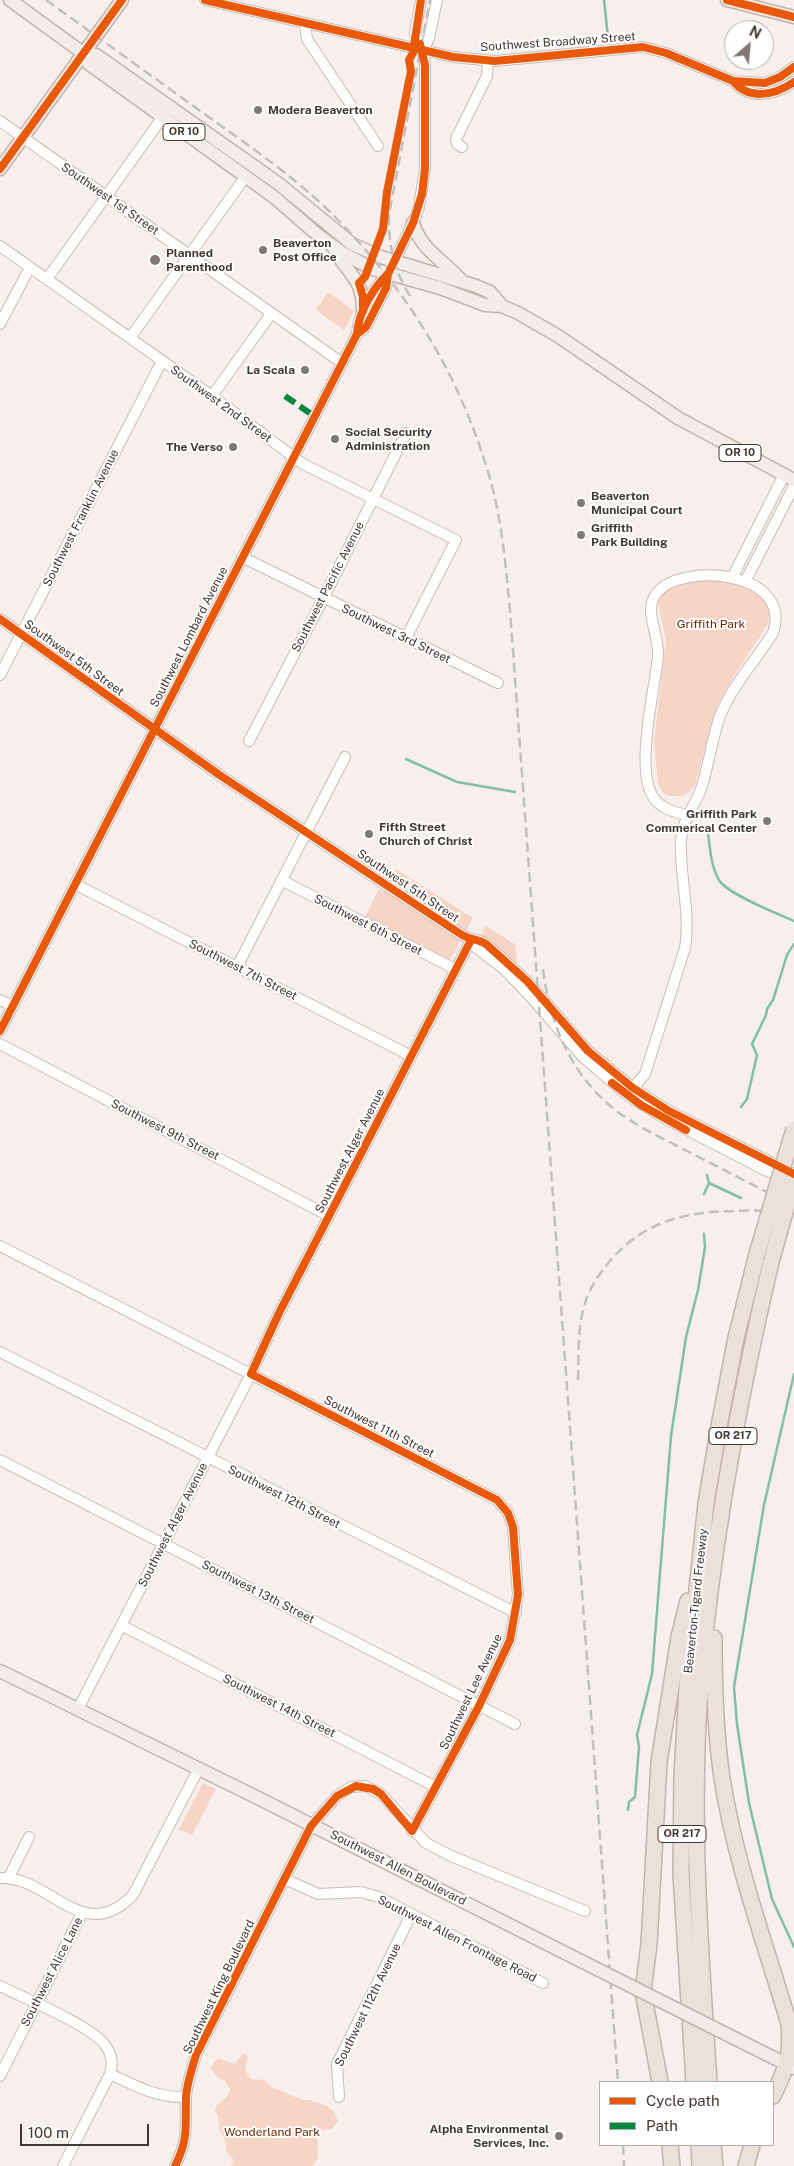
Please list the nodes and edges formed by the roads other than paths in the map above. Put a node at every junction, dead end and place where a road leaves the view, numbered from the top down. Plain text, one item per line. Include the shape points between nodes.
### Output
1 (10, 0) edge
2 (122, 0) edge
3 (205, 0) edge
4 (421, 0) edge
5 (437, 0) edge
6 (727, 0) edge
7 (238, 4) edge
8 (794, 17) edge
9 (305, 24) junction
10 (423, 51) junction
11 (84, 53) junction
12 (488, 61) junction
13 (794, 67) edge
14 (733, 81) junction
15 (794, 82) edge
16 (167, 112) junction
17 (0, 121) edge
18 (23, 138) junction
19 (378, 146) dead end
20 (462, 147) dead end
21 (0, 169) edge
22 (246, 176) junction
23 (106, 196) junction
24 (413, 223) junction
25 (0, 246) edge
26 (332, 247) junction
27 (188, 256) junction
28 (394, 261) junction
29 (30, 267) junction
30 (388, 274) junction
31 (47, 279) junction
32 (462, 281) junction
33 (502, 306) junction
34 (363, 311) junction
35 (270, 314) junction
36 (0, 324) edge
37 (356, 334) junction
38 (130, 338) junction
39 (162, 361) junction
40 (342, 363) junction
41 (212, 396) junction
42 (406, 433) dead end
43 (293, 456) junction
44 (789, 478) edge
45 (794, 486) edge
46 (373, 499) junction
47 (242, 557) junction
48 (732, 578) junction
49 (746, 580) junction
50 (323, 599) junction
51 (0, 619) edge
52 (21, 634) junction
53 (406, 638) junction
54 (0, 675) edge
55 (498, 684) dead end
56 (154, 730) junction
57 (249, 741) dead end
58 (345, 757) dead end
59 (687, 815) junction
60 (306, 832) junction
61 (282, 880) junction
62 (75, 884) junction
63 (471, 940) junction
64 (237, 967) junction
65 (455, 969) junction
66 (0, 1000) edge
67 (12, 1006) junction
68 (0, 1031) edge
69 (0, 1044) edge
70 (411, 1056) junction
71 (630, 1092) junction
72 (794, 1130) edge
73 (794, 1174) edge
74 (794, 1181) edge
75 (329, 1216) junction
76 (0, 1246) edge
77 (0, 1352) edge
78 (251, 1374) junction
79 (207, 1458) junction
80 (0, 1460) edge
81 (497, 1500) joint
82 (164, 1544) junction
83 (697, 1585) junction
84 (709, 1612) junction
85 (516, 1613) junction
86 (121, 1625) junction
87 (0, 1671) edge
88 (479, 1706) junction
89 (78, 1709) junction
90 (515, 1724) dead end
91 (199, 1768) junction
92 (436, 1787) junction
93 (311, 1826) junction
94 (412, 1830) junction
95 (29, 1837) dead end
96 (4, 1878) edge
97 (285, 1879) junction
98 (585, 1910) dead end
99 (82, 1913) junction
100 (412, 1915) junction
101 (543, 1983) dead end
102 (0, 1986) edge
103 (643, 1992) junction
104 (35, 2004) junction
105 (791, 2067) edge
106 (110, 2074) junction
107 (0, 2076) edge
108 (660, 2081) edge
109 (694, 2081) edge
110 (709, 2081) edge
111 (774, 2094) edge
112 (186, 2097) junction
113 (339, 2097) dead end
114 (670, 2146) edge
115 (699, 2146) edge
116 (713, 2146) edge
117 (752, 2146) edge
118 (63, 2166) edge
119 (176, 2166) edge
120 (672, 2166) edge
121 (700, 2166) edge
122 (715, 2166) edge
123 (746, 2166) edge

1 - 11 main road, OR 10
2 - 11 main road
3 - 7 street, Southwest Broadway Street
4 - 10 street, Southwest Lombard Avenue via 415,33
5 - 10 street, Southwest Lombard Avenue
6 - 8 main road
7 - 9 street, Southwest Broadway Street
9 - 10 street, Southwest Broadway Street
9 - 19 street via 308,39
10 - 12 street, Southwest Broadway Street
10 - 24 street, Southwest Lombard Avenue via 425,174
11 - 16 main road, OR 10 via 89,64
11 - 18 main road
12 - 14 street, Southwest Broadway Street via 643,47 666,53
12 - 20 street via 487,76 456,139
13 - 14 street, Southwest Broadway Street via 765,83
14 - 15 street, Southwest Broadway Street via 739,89 761,95 772,94
16 - 22 main road, OR 10
16 - 23 street
16 - 28 main road, OR 10 via 279,184 352,244
17 - 18 street, Southwest 1st Street
18 - 21 main road
18 - 23 street, Southwest 1st Street
22 - 26 main road, OR 10
22 - 27 street
23 - 27 street, Southwest 1st Street
23 - 31 street
24 - 28 street, Southwest Lombard Avenue
24 - 32 main road via 425,248
25 - 29 street, Southwest 2nd Street
26 - 30 main road, OR 10 via 360,264
26 - 34 main road via 359,282
27 - 35 street, Southwest 1st Street
27 - 38 street
28 - 30 street, Southwest Lombard Avenue
28 - 32 main road, OR 10
29 - 31 street, Southwest 2nd Street
29 - 36 street
30 - 33 main road, OR 10 via 485,305
30 - 34 street, Southwest Lombard Avenue via 378,284
30 - 37 street, Southwest Lombard Avenue via 386,288 366,327
31 - 38 street, Southwest 2nd Street
32 - 33 main road, OR 10 via 490,292
33 - 44 main road, OR 10 via 558,336 678,418
34 - 37 street, Southwest Lombard Avenue
35 - 40 street, Southwest 1st Street
35 - 41 street
37 - 40 street, Southwest Lombard Avenue
38 - 39 street, Southwest 2nd Street
39 - 41 street, Southwest 2nd Street
39 - 52 street, Southwest Franklin Avenue
40 - 43 street, Southwest Lombard Avenue
41 - 43 street, Southwest 2nd Street
42 - 46 street, Southwest Pacific Avenue
43 - 46 street, Southwest 2nd Street via 302,464
43 - 47 street, Southwest Lombard Avenue
44 - 48 street
45 - 49 street
46 - 50 street, Southwest Pacific Avenue
46 - 53 street, Southwest 2nd Street via 456,540
47 - 50 street, Southwest 3rd Street
47 - 56 street, Southwest Lombard Avenue
48 - 49 street
48 - 59 street via 709,576 682,580 662,587 651,602 658,655 646,738 649,788 652,797 660,804
49 - 59 street via 763,588 772,599 777,612 775,629 722,712 702,785
50 - 53 street, Southwest 3rd Street
50 - 57 street, Southwest Pacific Avenue
51 - 52 street, Southwest 5th Street
52 - 54 street, Southwest Franklin Avenue
52 - 56 street, Southwest 5th Street
53 - 55 street, Southwest 3rd Street
56 - 60 street, Southwest 5th Street
56 - 62 street, Southwest Lombard Avenue
58 - 60 street
59 - 71 street via 681,840 688,928 685,948 645,1074
60 - 61 street
60 - 63 street, Southwest 5th Street
61 - 64 street
61 - 65 street, Southwest 6th Street
62 - 64 street, Southwest 7th Street
62 - 67 street, Southwest Lombard Avenue
63 - 65 street, Southwest Alger Avenue
63 - 71 street, Southwest 5th Street via 479,939 516,970
64 - 70 street, Southwest 7th Street
65 - 70 street, Southwest Alger Avenue
66 - 67 street
67 - 68 street, Southwest Lombard Avenue
69 - 75 street, Southwest 9th Street
70 - 75 street, Southwest Alger Avenue
71 - 73 street, Southwest 5th Street
71 - 74 street, Southwest 5th Street via 664,1118 767,1171
72 - 83 highway, Beaverton-Tigard Freeway / OR 217, bridge via 736,1338 706,1503
74 - 84 highway, Beaverton-Tigard Freeway / OR 217, bridge via 771,1262 735,1426
75 - 78 street, Southwest Alger Avenue
76 - 78 street, Southwest 11th Street
77 - 79 street, Southwest 12th Street
78 - 79 street, Southwest Alger Avenue
78 - 81 street, Southwest 11th Street
79 - 82 street, Southwest Alger Avenue
79 - 85 street, Southwest 12th Street
80 - 82 street, Southwest 13th Street
81 - 85 street, Southwest Lee Avenue via 508,1513 513,1527 518,1595
82 - 86 street, Southwest Alger Avenue
82 - 88 street, Southwest 13th Street
83 - 103 highway via 688,1602 678,1637 659,1770 649,1944
83 - 109 highway, Beaverton-Tigard Freeway / OR 217 via 682,1776 681,1874
84 - 105 highway via 714,1632 717,1737 723,1787 742,1871 790,2024
84 - 110 highway, Beaverton-Tigard Freeway / OR 217 via 700,1697 697,1815 699,1922
85 - 88 street, Southwest Lee Avenue via 510,1640
86 - 89 street, Southwest Alger Avenue
86 - 92 street, Southwest 14th Street
87 - 89 main road, Southwest Allen Boulevard
88 - 90 street, Southwest 13th Street
88 - 92 street, Southwest Lee Avenue
89 - 91 main road, Southwest Allen Boulevard
91 - 93 main road, Southwest Allen Boulevard
91 - 99 street, Southwest Alice Lane via 133,1894 106,1912
92 - 94 street, Southwest Lee Avenue
93 - 94 street via 344,1791 365,1786 381,1794
93 - 97 street, Southwest King Boulevard
93 - 103 main road, Southwest Allen Boulevard, bridge
94 - 98 street via 426,1843 451,1856
95 - 96 street
96 - 99 street via 20,1881
97 - 100 street, Southwest Allen Frontage Road via 318,1894 369,1894
97 - 112 street, Southwest King Boulevard via 196,2055
99 - 104 street, Southwest Alice Lane
100 - 101 street, Southwest Allen Frontage Road
100 - 113 street, Southwest 112th Avenue via 337,2064
102 - 104 street
103 - 105 main road, Southwest Allen Boulevard, bridge
103 - 108 highway
104 - 106 street via 99,2038 112,2060
104 - 107 street, Southwest Alice Lane
105 - 111 highway
106 - 112 street via 153,2094 168,2098
106 - 118 street
112 - 119 street, Southwest King Boulevard via 185,2142
114 - 120 highway
115 - 121 highway
116 - 122 highway
117 - 123 highway

